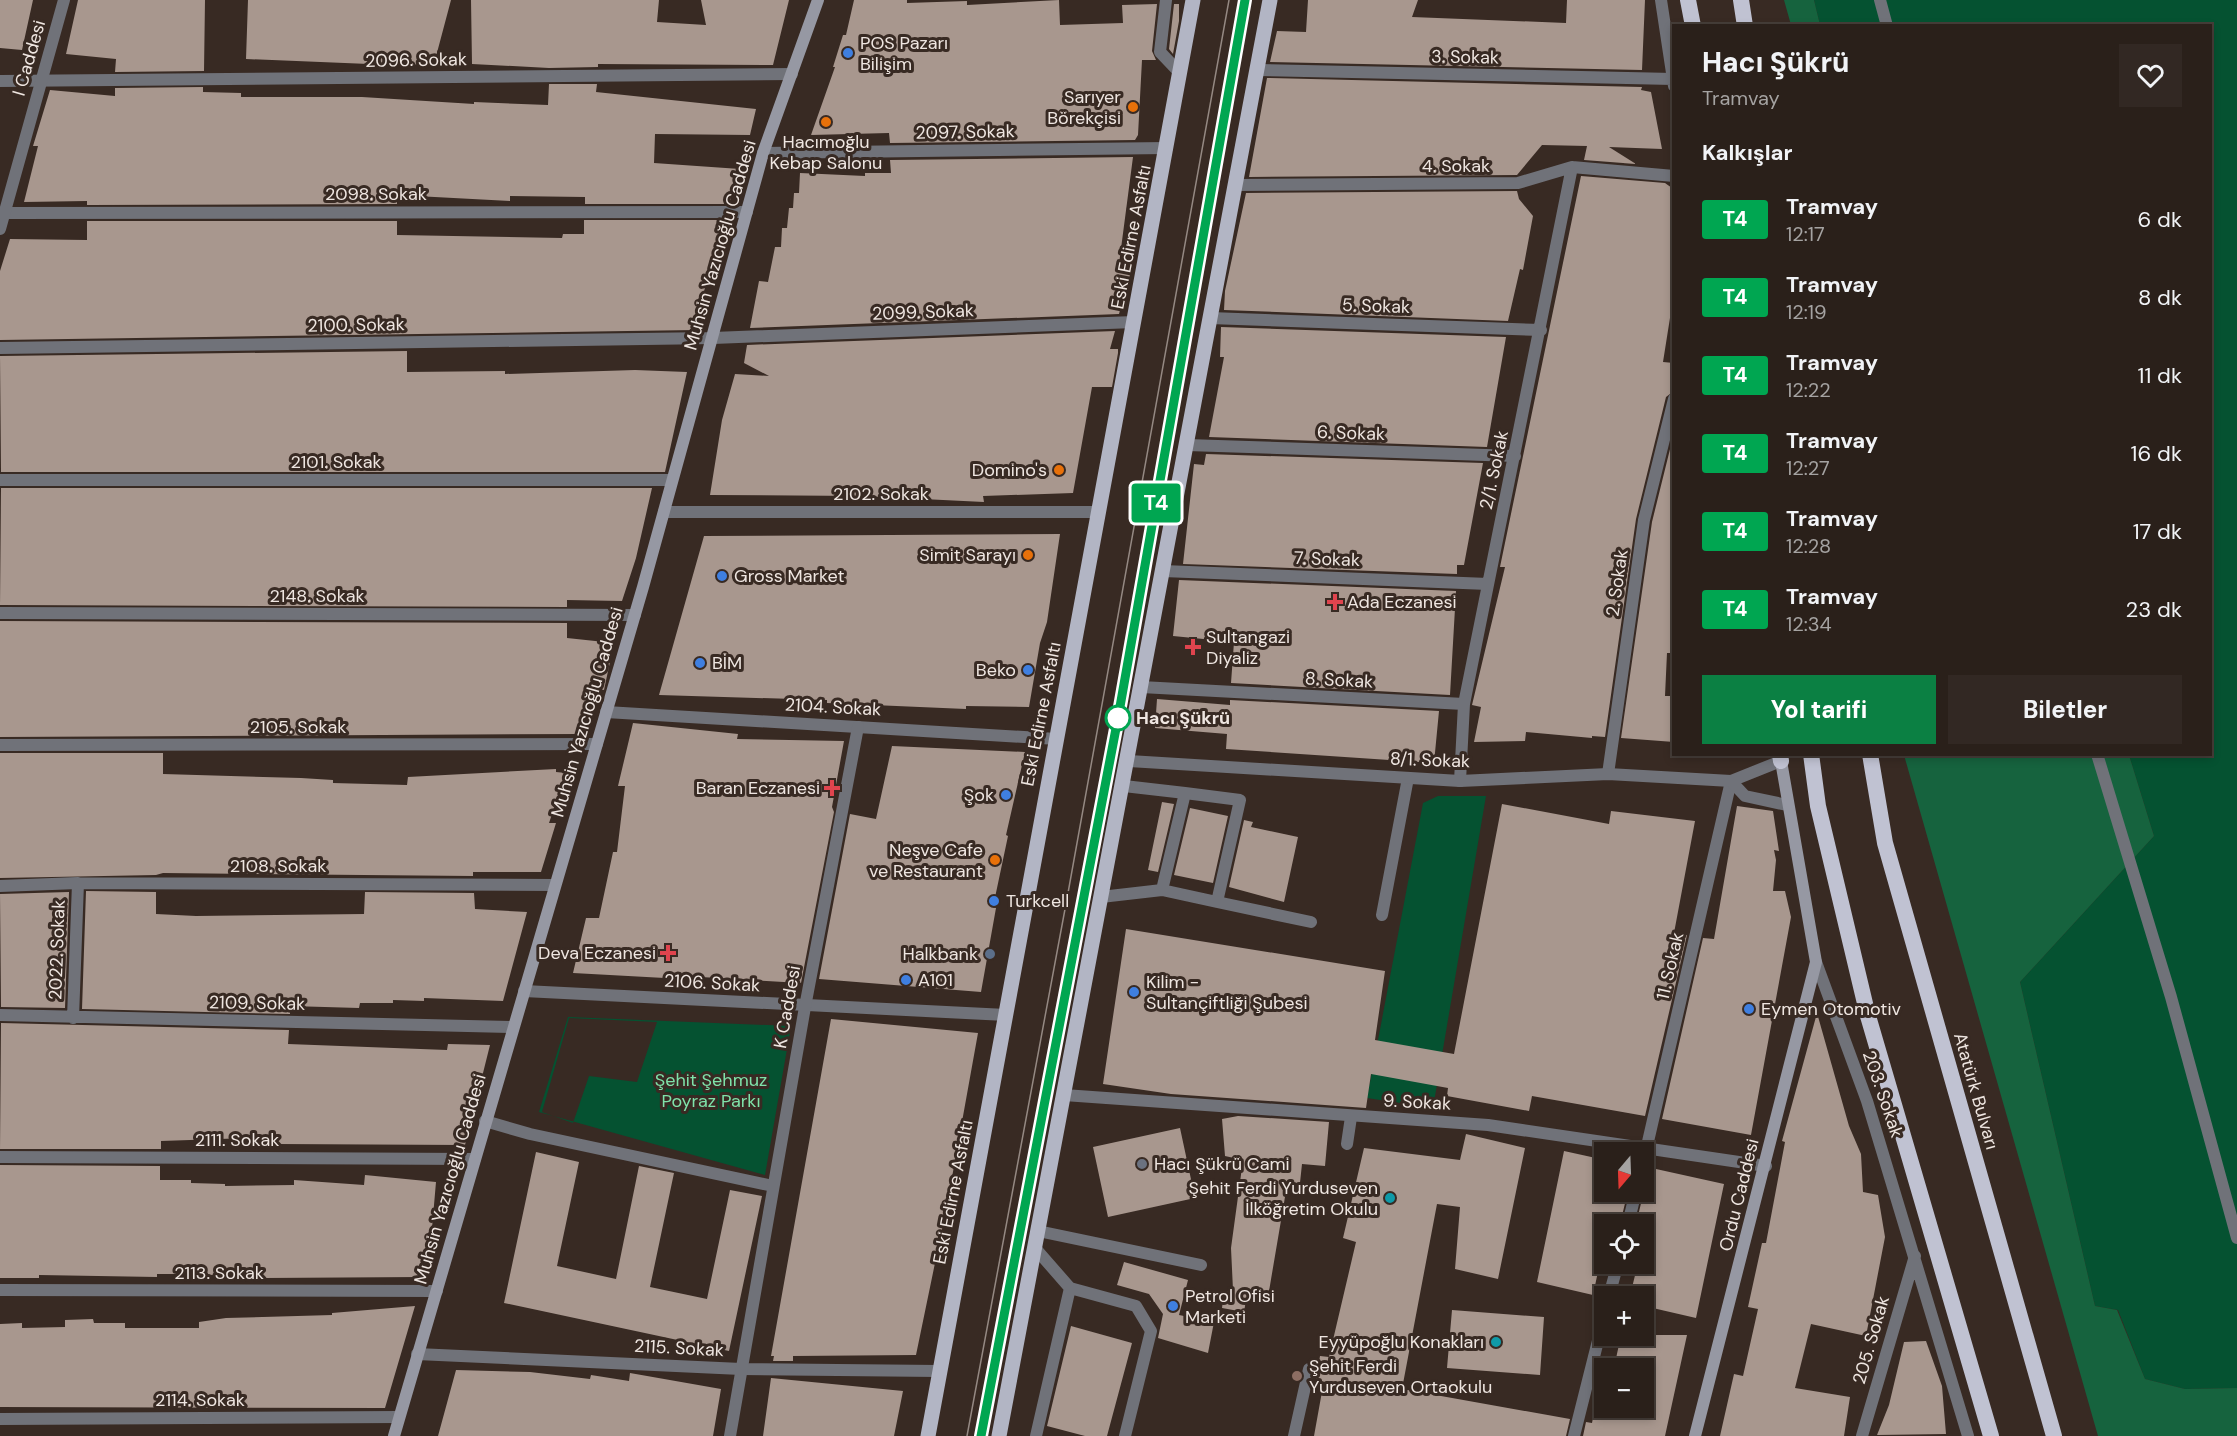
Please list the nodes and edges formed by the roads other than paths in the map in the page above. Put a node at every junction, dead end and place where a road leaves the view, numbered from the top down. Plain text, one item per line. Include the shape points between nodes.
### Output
1 (64, 0) edge
2 (818, 0) edge
3 (1193, 0) edge
4 (1270, 0) edge
5 (1661, 0) edge
6 (1688, 0) edge
7 (1741, 0) edge
8 (1880, 0) edge
9 (1166, 1) edge
10 (1693, 24) edge
11 (1745, 24) edge
12 (1886, 24) edge
13 (1672, 69) edge
14 (1257, 70) junction
15 (1180, 73) junction
16 (792, 74) junction
17 (0, 81) edge
18 (42, 81) junction
19 (1672, 82) edge
20 (1167, 148) junction
21 (763, 153) junction
22 (1572, 167) junction
23 (1672, 176) edge
24 (1235, 185) junction
25 (747, 212) junction
26 (3, 213) edge
27 (0, 229) edge
28 (1210, 318) junction
29 (1134, 322) junction
30 (1541, 330) junction
31 (713, 338) junction
32 (0, 348) edge
33 (1672, 407) edge
34 (1187, 445) junction
35 (1515, 456) junction
36 (0, 480) edge
37 (672, 480) junction
38 (664, 512) junction
39 (1099, 512) junction
40 (1163, 571) junction
41 (1488, 584) junction
42 (0, 613) edge
43 (634, 615) junction
44 (1141, 687) junction
45 (1464, 704) junction
46 (606, 712) junction
47 (858, 727) junction
48 (1057, 739) junction
49 (597, 744) junction
50 (0, 745) edge
51 (1811, 756) edge
52 (1870, 756) edge
53 (2098, 756) edge
54 (1781, 758) edge
55 (1129, 761) junction
56 (1608, 774) junction
57 (1408, 778) junction
58 (1460, 781) junction
59 (1731, 781) junction
60 (1124, 786) junction
61 (1185, 793) junction
62 (1787, 805) junction
63 (78, 883) junction
64 (555, 885) junction
65 (0, 886) edge
66 (1162, 890) junction
67 (1101, 897) junction
68 (1216, 902) junction
69 (1382, 915) dead end
70 (1311, 922) dead end
71 (1816, 962) junction
72 (524, 992) junction
73 (805, 1007) junction
74 (0, 1015) edge
75 (1006, 1015) junction
76 (73, 1017) junction
77 (513, 1027) junction
78 (1064, 1095) junction
79 (1352, 1117) junction
80 (485, 1121) junction
81 (1649, 1142) edge
82 (1347, 1144) dead end
83 (1594, 1144) edge
84 (1654, 1155) edge
85 (0, 1157) edge
86 (475, 1159) junction
87 (1766, 1166) junction
88 (773, 1186) junction
89 (1038, 1232) junction
90 (2237, 1238) edge
91 (1035, 1248) junction
92 (1915, 1255) junction
93 (1201, 1265) dead end
94 (1070, 1288) junction
95 (0, 1290) edge
96 (437, 1291) junction
97 (1597, 1346) edge
98 (417, 1354) junction
99 (741, 1369) junction
100 (1309, 1369) dead end
101 (939, 1371) junction
102 (399, 1417) junction
103 (0, 1419) edge
104 (394, 1436) edge
105 (730, 1436) edge
106 (928, 1436) edge
107 (999, 1436) edge
108 (1036, 1436) edge
109 (1125, 1436) edge
110 (1294, 1436) edge
111 (1574, 1436) edge
112 (1695, 1436) edge
113 (1862, 1436) edge
114 (1968, 1436) edge
115 (1991, 1436) edge
116 (2054, 1436) edge

1 - 18 street, I Caddesi
2 - 16 main road, Muhsin Yazıcıoğlu Caddesi
3 - 15 main road, Eski Edirne Asfaltı
4 - 14 main road
5 - 13 street
6 - 10 highway
7 - 11 highway
8 - 12 street
9 - 15 street via 1160,52
14 - 19 street, 3. Sokak
14 - 24 main road
15 - 20 main road, Eski Edirne Asfaltı
16 - 18 street, 2096. Sokak
16 - 21 main road, Muhsin Yazıcıoğlu Caddesi
17 - 18 street, 2096. Sokak
18 - 26 street, I Caddesi
20 - 21 street, 2097. Sokak
20 - 29 main road, Eski Edirne Asfaltı
21 - 25 main road, Muhsin Yazıcıoğlu Caddesi
22 - 23 street, 4. Sokak
22 - 24 street, 4. Sokak via 1518,183
22 - 30 street, 2/1. Sokak
24 - 28 main road
25 - 26 street, 2098. Sokak
25 - 31 main road, Muhsin Yazıcıoğlu Caddesi
26 - 27 street, I Caddesi
28 - 30 street, 5. Sokak
28 - 34 main road
29 - 31 street, 2099. Sokak
29 - 39 main road, Eski Edirne Asfaltı
30 - 35 street, 2/1. Sokak
31 - 32 street, 2100. Sokak
31 - 37 main road, Muhsin Yazıcıoğlu Caddesi
33 - 56 street, 2. Sokak via 1644,520
34 - 35 street, 6. Sokak
34 - 40 main road
35 - 41 street, 2/1. Sokak
36 - 37 street, 2101. Sokak
37 - 38 main road, Muhsin Yazıcıoğlu Caddesi
38 - 39 street, 2102. Sokak
38 - 43 main road, Muhsin Yazıcıoğlu Caddesi
39 - 48 main road, Eski Edirne Asfaltı
40 - 41 street, 7. Sokak
40 - 44 main road
41 - 45 street, 2/1. Sokak
42 - 43 street, 2148. Sokak
43 - 46 main road, Muhsin Yazıcıoğlu Caddesi
44 - 45 street, 8. Sokak
44 - 55 main road
45 - 58 street, 2/1. Sokak
46 - 47 street, 2104. Sokak
46 - 49 main road, Muhsin Yazıcıoğlu Caddesi
47 - 48 street, 2104. Sokak
47 - 73 street, K Caddesi
48 - 75 main road, Eski Edirne Asfaltı
49 - 50 street, 2105. Sokak
49 - 64 main road, Muhsin Yazıcıoğlu Caddesi
51 - 115 highway via 1818,806 1868,1016
52 - 116 highway, Atatürk Bulvarı via 1885,843
53 - 90 street via 2171,997
54 - 59 street, 8/1. Sokak
54 - 62 main road, 203. Sokak
55 - 57 street, 8/1. Sokak
55 - 60 main road
56 - 58 street, 8/1. Sokak
56 - 59 street, 8/1. Sokak
57 - 58 street, 8/1. Sokak
57 - 69 street
59 - 62 street via 1745,796
59 - 81 street, 11. Sokak
60 - 61 street
60 - 67 main road
61 - 66 street
61 - 68 street via 1240,800
62 - 71 main road, 203. Sokak
63 - 64 street, 2108. Sokak
63 - 65 street, 2108. Sokak
63 - 76 street, 2022. Sokak
64 - 72 main road, Muhsin Yazıcıoğlu Caddesi
66 - 67 street
66 - 68 street
67 - 78 main road
68 - 70 street
71 - 87 main road, Ordu Caddesi
71 - 92 street, 203. Sokak via 1867,1101
72 - 73 street, 2106. Sokak
72 - 77 main road, Muhsin Yazıcıoğlu Caddesi
73 - 75 street, 2106. Sokak
73 - 88 street, K Caddesi
74 - 76 street, 2109. Sokak
75 - 101 main road, Eski Edirne Asfaltı
76 - 77 street, 2109. Sokak
77 - 80 main road, Muhsin Yazıcıoğlu Caddesi
78 - 79 street, 9. Sokak
78 - 89 main road
79 - 82 street
79 - 83 street, 9. Sokak via 1488,1125
80 - 86 main road, Muhsin Yazıcıoğlu Caddesi
80 - 88 street
84 - 87 street, 9. Sokak
85 - 86 street, 2111. Sokak
86 - 96 main road, Muhsin Yazıcıoğlu Caddesi
87 - 112 main road, Ordu Caddesi
88 - 99 street, K Caddesi
89 - 91 main road
89 - 93 street
91 - 94 street
91 - 107 main road
92 - 113 street, 205. Sokak
92 - 114 street, 203. Sokak
94 - 108 street
94 - 109 street via 1136,1306 1151,1331
95 - 96 street, 2113. Sokak
96 - 98 main road, Muhsin Yazıcıoğlu Caddesi
97 - 111 street
98 - 99 street, 2115. Sokak
98 - 102 main road, Muhsin Yazıcıoğlu Caddesi
99 - 101 street, 2115. Sokak
99 - 105 street, K Caddesi
100 - 110 street
101 - 106 main road, Eski Edirne Asfaltı
102 - 103 street, 2114. Sokak
102 - 104 main road, Muhsin Yazıcıoğlu Caddesi

